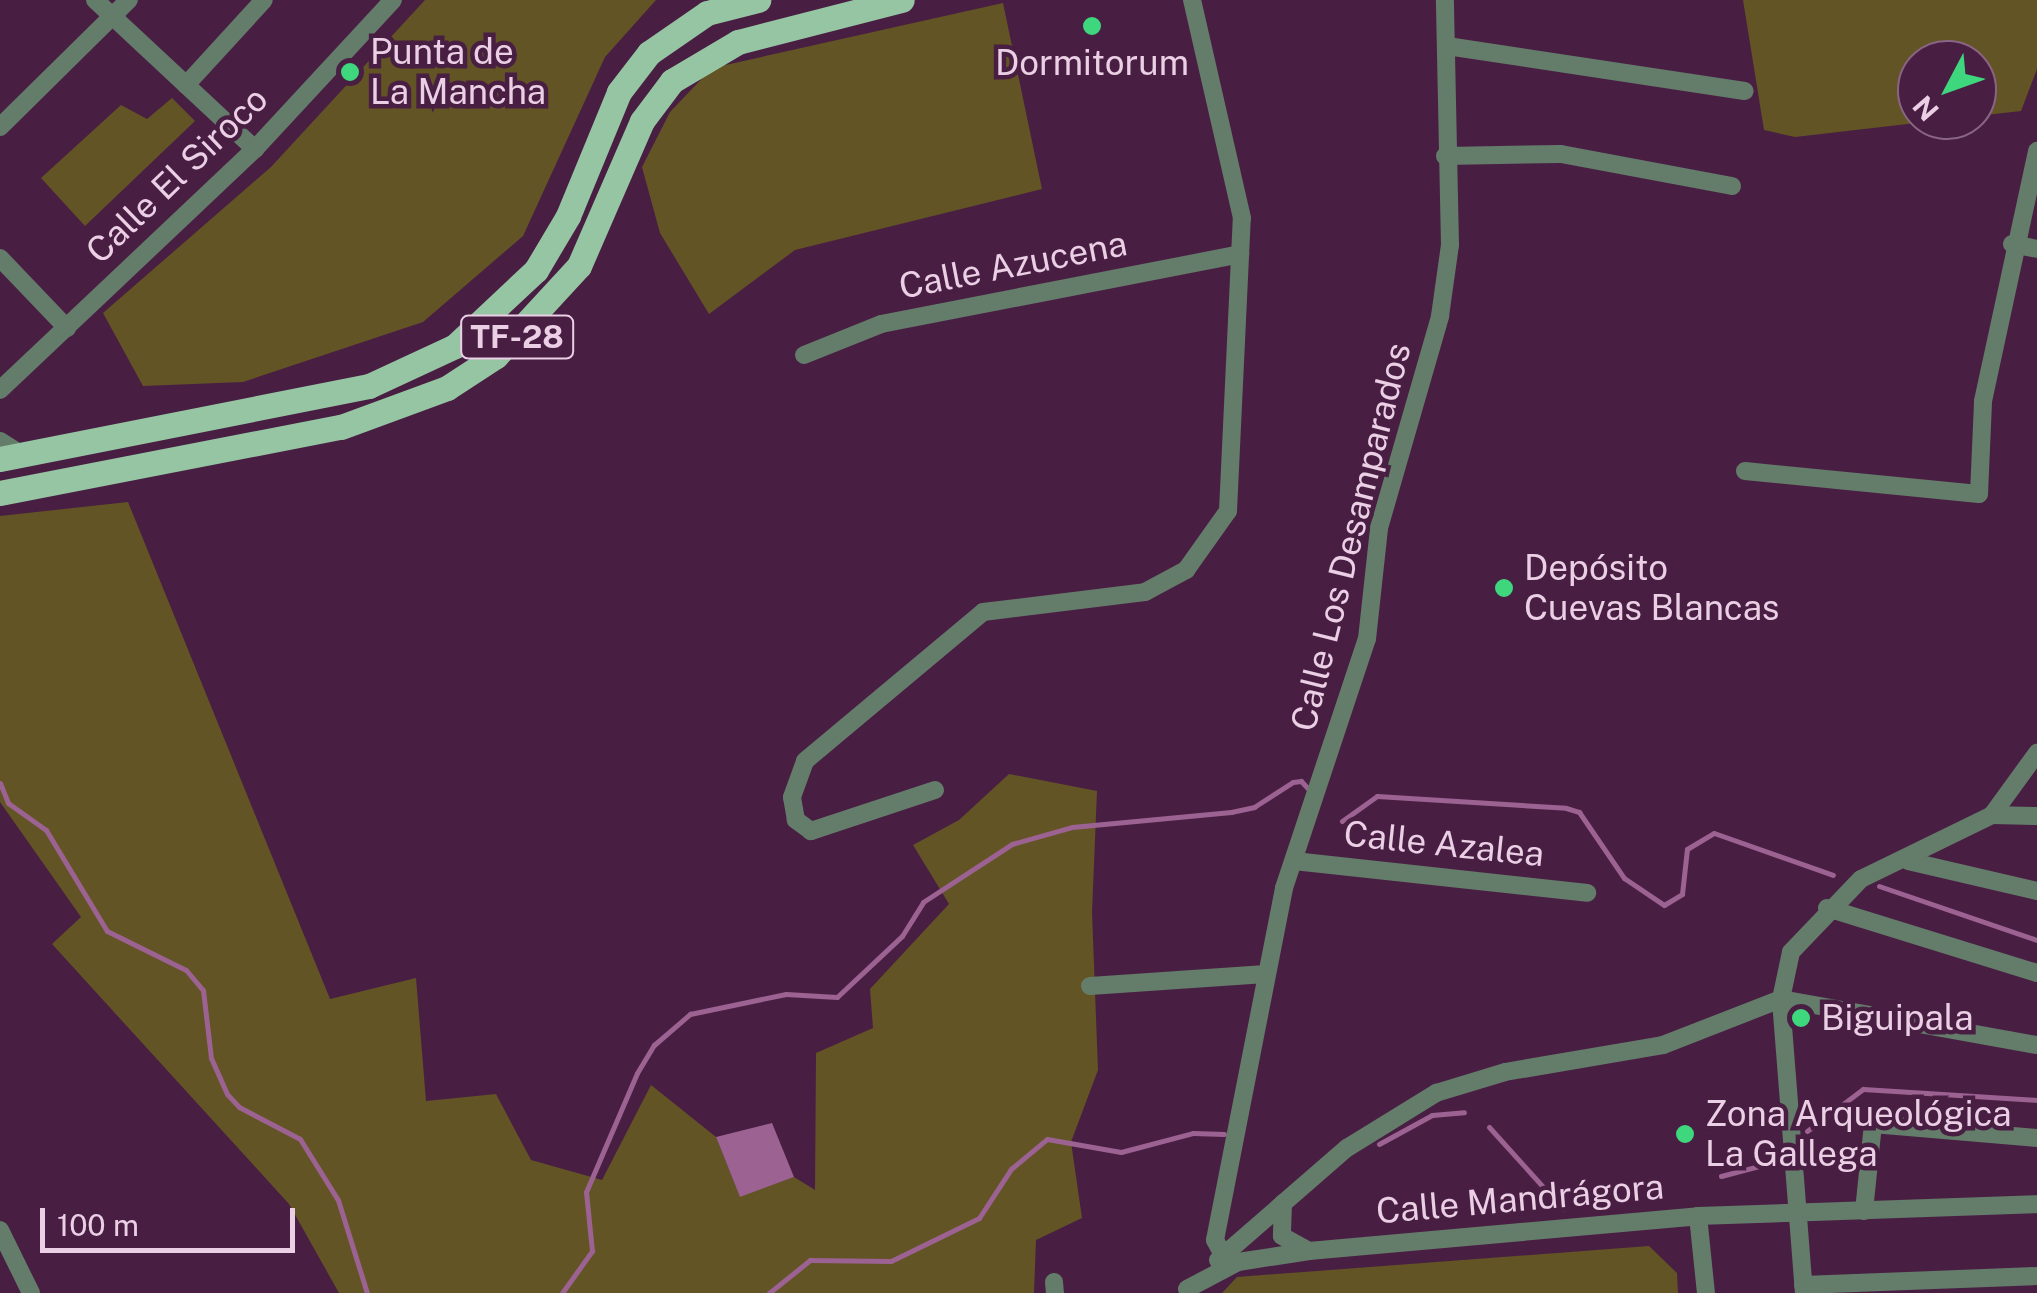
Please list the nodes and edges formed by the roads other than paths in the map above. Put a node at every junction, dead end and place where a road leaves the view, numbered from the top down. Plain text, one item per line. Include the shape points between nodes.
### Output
1 (95, 0) edge
2 (130, 0) edge
3 (264, 0) edge
4 (394, 0) edge
5 (758, 0) edge
6 (902, 0) edge
7 (1192, 0) edge
8 (1445, 0) edge
9 (113, 17) junction
10 (1447, 46) junction
11 (186, 85) junction
12 (1745, 90) dead end
13 (0, 127) edge
14 (254, 148) junction
15 (2037, 151) edge
16 (1444, 156) junction
17 (1732, 186) dead end
18 (2012, 244) junction
19 (2037, 249) edge
20 (1240, 254) junction
21 (0, 258) edge
22 (66, 328) junction
23 (804, 355) dead end
24 (2, 391) edge
25 (0, 441) edge
26 (11, 457) edge
27 (1746, 471) dead end
28 (0, 493) edge
29 (2037, 753) edge
30 (935, 790) dead end
31 (1992, 815) junction
32 (2037, 816) edge
33 (1294, 861) junction
34 (1908, 861) junction
35 (2037, 891) edge
36 (1587, 893) dead end
37 (1827, 908) junction
38 (2037, 973) edge
39 (1266, 974) junction
40 (1090, 986) dead end
41 (1781, 999) junction
42 (2037, 1045) edge
43 (2037, 1138) edge
44 (1282, 1203) junction
45 (2037, 1204) edge
46 (1864, 1211) junction
47 (1796, 1215) junction
48 (1698, 1216) junction
49 (0, 1230) edge
50 (1230, 1248) junction
51 (1309, 1251) junction
52 (2037, 1276) edge
53 (1804, 1289) edge
54 (1185, 1291) edge
55 (31, 1293) edge
56 (1706, 1293) edge

1 - 9 street
2 - 9 street
3 - 11 street
4 - 14 street, Calle El Siroco
5 - 26 main road, TF-28 via 707,13 649,53 619,92 568,216 536,270 455,346 369,386
6 - 28 main road, TF-28 via 738,42 672,81 642,121 579,266 508,346 447,388 341,427
7 - 20 street via 1242,218
8 - 10 street, Calle Los Desamparados
9 - 11 street
9 - 13 street
10 - 12 street
10 - 16 street, Calle Los Desamparados
11 - 14 street
14 - 22 street, Calle El Siroco
15 - 18 street
16 - 17 street via 1561,154
16 - 33 street, Calle Los Desamparados via 1450,245 1440,316 1379,528 1367,638
18 - 19 street
18 - 27 street via 1983,401 1979,494
20 - 23 street, Calle Azucena via 880,324
20 - 30 street via 1228,511 1186,570 1145,592 982,612 805,761 792,797 796,820 811,831
21 - 22 street
22 - 24 street, Calle El Siroco
25 - 26 street
29 - 31 street
31 - 32 street
31 - 34 street
33 - 36 street, Calle Azalea
33 - 39 street, Calle Los Desamparados
34 - 35 street
34 - 37 street via 1860,879
37 - 38 street
37 - 41 street via 1791,952
39 - 40 street
39 - 50 street, Calle Los Desamparados via 1215,1240
41 - 42 street
41 - 44 street via 1663,1045 1505,1072 1436,1093 1376,1127
41 - 47 street
43 - 46 street via 1872,1124
44 - 50 street
44 - 51 street via 1282,1236
45 - 46 street, Calle Mandrágora
46 - 47 street, Calle Mandrágora
47 - 48 street, Calle Mandrágora
47 - 53 street
48 - 51 street, Calle Mandrágora
48 - 56 street
49 - 55 street
50 - 51 street, Calle Mandrágora
50 - 54 street
51 - 54 street, Calle Mandrágora via 1238,1262
52 - 53 street

